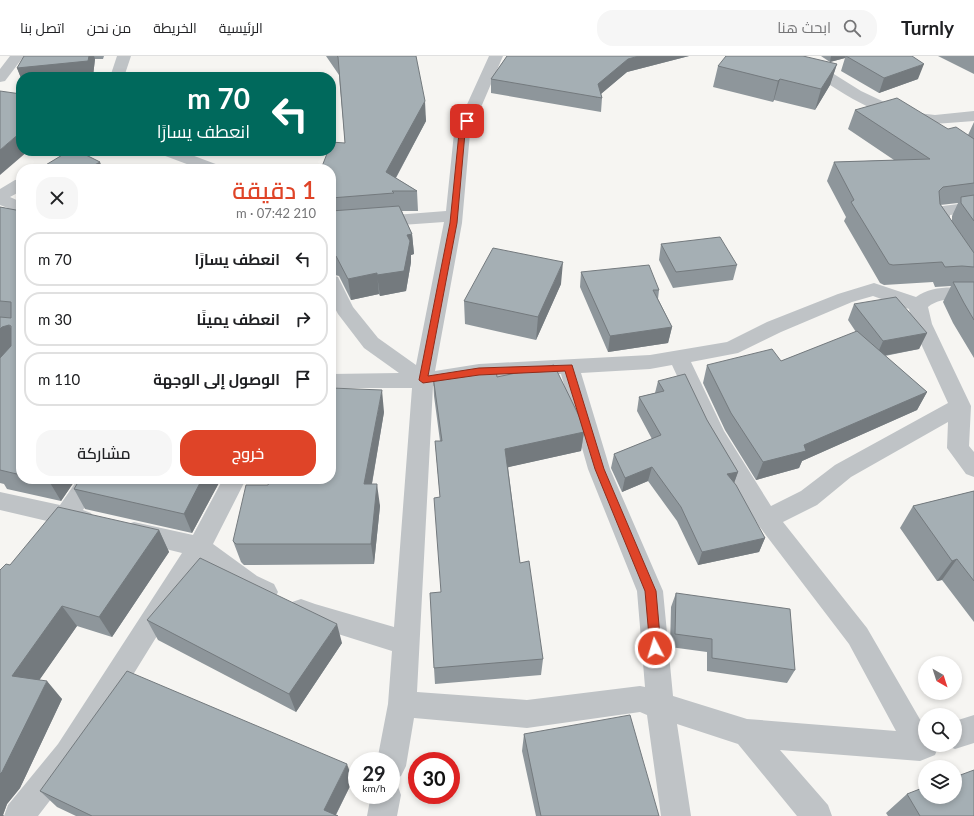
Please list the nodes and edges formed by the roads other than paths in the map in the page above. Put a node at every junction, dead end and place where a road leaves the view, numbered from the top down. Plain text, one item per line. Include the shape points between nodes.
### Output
1 (17, 56) edge
2 (124, 56) edge
3 (496, 56) edge
4 (795, 56) edge
5 (119, 72) edge
6 (5, 78) edge
7 (974, 116) edge
8 (920, 118) junction
9 (944, 135) edge
10 (180, 156) edge
11 (201, 164) edge
12 (16, 187) edge
13 (0, 198) edge
14 (16, 206) edge
15 (974, 206) edge
16 (454, 216) junction
17 (336, 224) edge
18 (974, 271) edge
19 (336, 291) edge
20 (974, 295) edge
21 (918, 305) junction
22 (678, 357) junction
23 (569, 367) junction
24 (423, 380) junction
25 (336, 381) edge
26 (960, 406) junction
27 (974, 468) edge
28 (88, 484) edge
29 (233, 484) edge
30 (0, 501) edge
31 (66, 516) junction
32 (766, 519) junction
33 (40, 544) edge
34 (199, 547) junction
35 (406, 643) junction
36 (402, 704) junction
37 (660, 705) junction
38 (974, 729) edge
39 (747, 733) junction
40 (962, 733) edge
41 (918, 739) edge
42 (918, 746) edge
43 (393, 752) edge
44 (384, 804) edge
45 (19, 816) edge
46 (382, 816) edge
47 (676, 816) edge
48 (817, 816) edge

1 - 6 street
2 - 5 street
3 - 16 street via 462,133
4 - 8 street via 827,70 870,102 894,112
7 - 8 street via 953,119
8 - 9 street
10 - 11 street
12 - 13 street
13 - 14 street
15 - 18 street via 941,211 941,223
16 - 17 street
16 - 24 street
19 - 24 street via 345,310 371,343
20 - 21 street via 957,293 930,296
21 - 22 street via 874,289 774,327 731,348
21 - 26 street via 922,324
22 - 23 street via 650,362
22 - 32 street via 715,434
23 - 24 street via 479,372
23 - 37 street via 599,469 650,591
24 - 25 street
24 - 35 street
26 - 27 street via 958,448
26 - 32 street via 843,471 809,498
28 - 31 street
29 - 34 street
30 - 31 street
31 - 33 street
31 - 34 street
32 - 41 street via 858,636
34 - 35 street via 248,584 309,614
34 - 45 street via 68,754
35 - 36 street
36 - 37 street via 527,714 640,699
36 - 43 street
37 - 39 street
37 - 47 street
38 - 40 street
39 - 42 street
39 - 48 street
44 - 46 street

